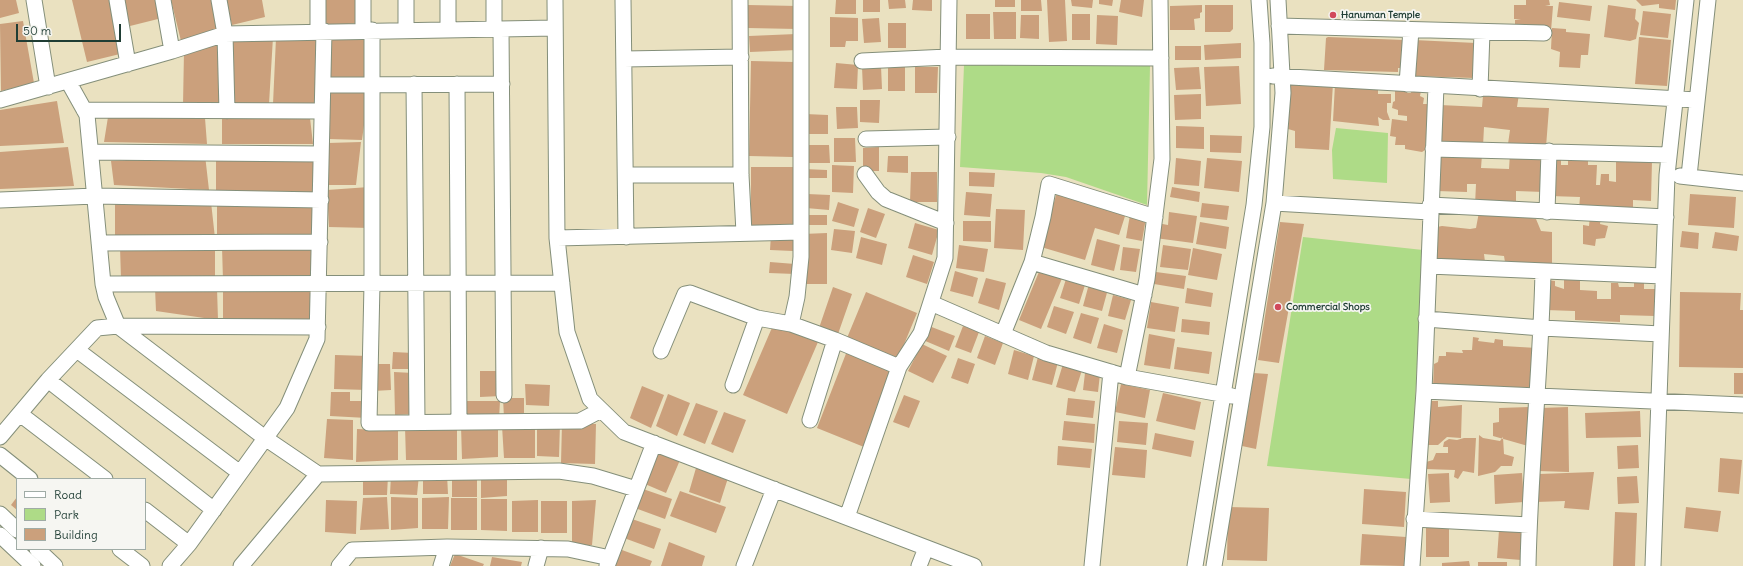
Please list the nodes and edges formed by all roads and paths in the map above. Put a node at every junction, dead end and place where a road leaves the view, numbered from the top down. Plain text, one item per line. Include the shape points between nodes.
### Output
1 (34, 0) edge
2 (117, 0) edge
3 (163, 0) edge
4 (219, 0) edge
5 (318, 0) edge
6 (363, 0) edge
7 (406, 0) edge
8 (448, 0) edge
9 (494, 0) edge
10 (555, 0) edge
11 (623, 0) edge
12 (740, 0) edge
13 (801, 0) edge
14 (949, 0) edge
15 (1160, 0) edge
16 (1259, 0) edge
17 (1278, 0) edge
18 (1686, 0) edge
19 (1708, 0) edge
20 (1279, 26) junction
21 (555, 28) junction
22 (448, 29) junction
23 (498, 29) junction
24 (368, 30) junction
25 (406, 30) junction
26 (1411, 30) junction
27 (321, 31) junction
28 (1482, 32) junction
29 (1544, 33) dead end
30 (225, 34) junction
31 (172, 51) junction
32 (741, 57) junction
33 (948, 57) junction
34 (1161, 58) junction
35 (624, 59) junction
36 (862, 61) dead end
37 (128, 64) junction
38 (1262, 76) junction
39 (1282, 77) junction
40 (68, 81) junction
41 (414, 84) junction
42 (457, 84) junction
43 (502, 84) junction
44 (1406, 84) junction
45 (323, 85) junction
46 (372, 85) junction
47 (1436, 86) junction
48 (48, 87) junction
49 (1480, 88) junction
50 (0, 100) edge
51 (1675, 100) junction
52 (1697, 100) junction
53 (84, 110) junction
54 (227, 110) junction
55 (322, 111) junction
56 (948, 138) junction
57 (866, 139) dead end
58 (1433, 149) junction
59 (1549, 151) junction
60 (90, 152) junction
61 (321, 154) junction
62 (1669, 155) junction
63 (626, 174) junction
64 (865, 174) dead end
65 (741, 175) junction
66 (1667, 175) junction
67 (1689, 176) junction
68 (1743, 183) edge
69 (95, 196) junction
70 (0, 200) edge
71 (320, 200) junction
72 (1274, 203) junction
73 (1430, 209) junction
74 (1547, 212) junction
75 (1155, 217) junction
76 (1666, 217) junction
77 (946, 223) junction
78 (800, 232) junction
79 (744, 233) junction
80 (626, 237) junction
81 (556, 238) junction
82 (99, 242) junction
83 (320, 242) junction
84 (1032, 262) junction
85 (1429, 266) junction
86 (1542, 271) junction
87 (1663, 276) junction
88 (415, 283) junction
89 (459, 283) junction
90 (504, 283) junction
91 (562, 283) junction
92 (103, 284) junction
93 (319, 284) junction
94 (372, 284) junction
95 (1144, 296) junction
96 (931, 304) junction
97 (757, 318) junction
98 (1426, 319) junction
99 (791, 324) junction
100 (118, 326) junction
101 (318, 328) junction
102 (1542, 328) junction
103 (1004, 334) junction
104 (1661, 334) junction
105 (834, 340) junction
106 (77, 350) junction
107 (660, 351) dead end
108 (899, 367) junction
109 (1111, 372) junction
110 (1127, 377) junction
111 (48, 380) junction
112 (733, 385) dead end
113 (1424, 391) junction
114 (504, 395) dead end
115 (1223, 395) junction
116 (1242, 398) junction
117 (1538, 398) junction
118 (1659, 402) junction
119 (1743, 405) edge
120 (601, 410) junction
121 (20, 414) junction
122 (810, 420) dead end
123 (417, 422) junction
124 (459, 422) junction
125 (0, 438) edge
126 (265, 438) junction
127 (654, 443) junction
128 (0, 455) edge
129 (240, 472) junction
130 (318, 474) junction
131 (29, 478) edge
132 (103, 478) edge
133 (774, 489) junction
134 (636, 490) junction
135 (214, 510) junction
136 (146, 511) edge
137 (0, 514) edge
138 (847, 518) junction
139 (1414, 519) junction
140 (1529, 525) junction
141 (16, 529) edge
142 (0, 535) edge
143 (189, 544) junction
144 (447, 547) junction
145 (541, 548) junction
146 (926, 548) junction
147 (38, 550) edge
148 (121, 550) edge
149 (609, 562) edge
150 (33, 566) edge
151 (55, 566) edge
152 (142, 566) edge
153 (170, 566) edge
154 (241, 566) edge
155 (339, 566) edge
156 (441, 566) edge
157 (536, 566) edge
158 (744, 566) edge
159 (919, 566) edge
160 (974, 566) edge
161 (1092, 566) edge
162 (1195, 566) edge
163 (1214, 566) edge
164 (1412, 566) edge
165 (1528, 566) edge
166 (1653, 566) edge

1 - 48 street
2 - 37 street
3 - 31 street
4 - 30 street
5 - 27 street
6 - 24 street
7 - 25 street
8 - 22 street
9 - 23 street
10 - 21 street
11 - 35 street
12 - 32 street
13 - 78 street
14 - 33 street
15 - 34 street
16 - 38 street
17 - 20 street
18 - 51 street
19 - 52 street
20 - 26 street
20 - 39 street
21 - 23 street
21 - 81 street
22 - 23 street
22 - 25 street
23 - 43 street
24 - 25 street
24 - 27 street
24 - 46 street
26 - 28 street
26 - 44 street
27 - 30 street
27 - 45 street
28 - 29 street
28 - 49 street
30 - 31 street
30 - 54 street
31 - 37 street
32 - 35 street
32 - 65 street
33 - 34 street
33 - 36 street
33 - 56 street
34 - 75 street via 1162,159
35 - 63 street
37 - 40 street
38 - 39 street
38 - 115 street via 1262,127 1254,206
39 - 44 street
39 - 72 street via 1283,93
40 - 48 street
40 - 53 street
41 - 42 street
41 - 46 street
41 - 88 street
42 - 43 street
42 - 89 street
43 - 90 street
44 - 47 street
45 - 46 street
45 - 55 street
46 - 94 street
47 - 49 street
47 - 58 street
48 - 50 street
49 - 51 street
51 - 52 street
51 - 62 street
52 - 67 street
53 - 54 street
53 - 60 street via 87,115
54 - 55 street
55 - 61 street
56 - 57 street
56 - 77 street
58 - 59 street
58 - 73 street
59 - 62 street
59 - 74 street
60 - 61 street
60 - 69 street
61 - 71 street
62 - 66 street
63 - 65 street
63 - 80 street
64 - 77 street via 886,199
65 - 79 street
66 - 67 street
66 - 76 street
67 - 68 street
69 - 70 street
69 - 71 street
69 - 82 street
71 - 83 street
72 - 73 street
72 - 116 street
73 - 74 street
73 - 85 street
74 - 76 street
75 - 84 street via 1049,184
75 - 95 street
76 - 87 street
77 - 96 street via 945,258
78 - 79 street
78 - 99 street via 801,257
79 - 80 street
80 - 81 street
81 - 91 street
82 - 83 street
82 - 92 street
83 - 93 street
84 - 95 street
84 - 103 street
85 - 86 street
85 - 98 street
86 - 87 street
86 - 102 street
87 - 104 street
88 - 89 street
88 - 94 street
88 - 123 street
89 - 90 street
89 - 124 street
90 - 91 street
90 - 114 street
91 - 120 street via 567,332 590,400
92 - 93 street
92 - 100 street
93 - 94 street
93 - 101 street
94 - 123 street via 370,423
95 - 110 street
96 - 103 street
96 - 108 street via 921,333
97 - 99 street
97 - 107 street via 690,292 685,294
97 - 112 street
98 - 102 street
98 - 113 street
99 - 105 street
100 - 101 street
100 - 106 street via 97,328
100 - 126 street
101 - 126 street via 317,339 287,408
102 - 104 street
102 - 117 street
103 - 109 street via 1046,353
104 - 118 street
105 - 108 street
105 - 122 street
106 - 111 street
106 - 129 street
108 - 138 street
109 - 110 street
109 - 161 street
110 - 115 street
111 - 121 street
111 - 135 street
113 - 117 street
113 - 139 street
115 - 116 street
115 - 162 street
116 - 163 street
117 - 118 street
117 - 140 street
118 - 119 street
118 - 166 street
120 - 124 street via 580,421
120 - 127 street via 624,432
121 - 125 street
121 - 132 street
123 - 124 street
126 - 129 street
126 - 130 street
127 - 133 street
127 - 134 street
128 - 131 street
129 - 135 street
130 - 134 street via 559,471 593,476
130 - 154 street
133 - 138 street
133 - 158 street
134 - 149 street
135 - 143 street
136 - 143 street
137 - 141 street
138 - 146 street
139 - 140 street
139 - 164 street
140 - 165 street
142 - 150 street
143 - 153 street
144 - 145 street
144 - 155 street via 352,550
144 - 156 street
145 - 149 street via 568,549
145 - 157 street
146 - 159 street
146 - 160 street
147 - 151 street
148 - 152 street

